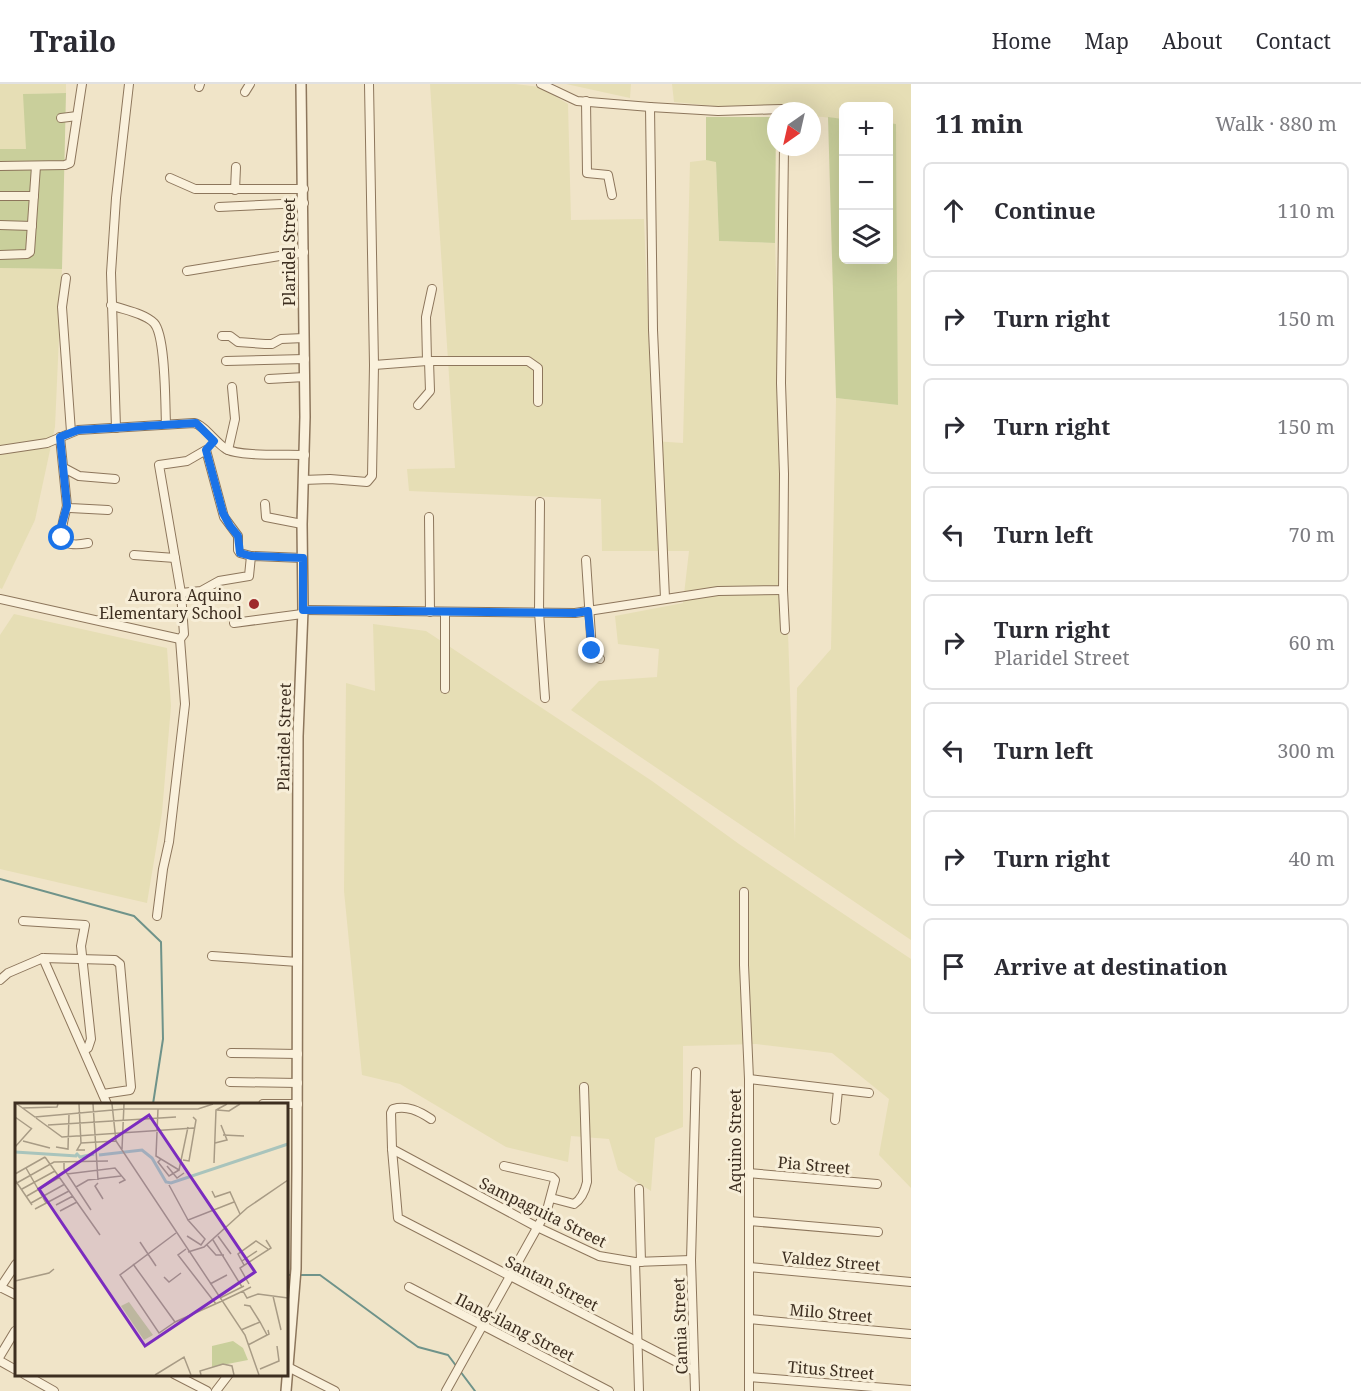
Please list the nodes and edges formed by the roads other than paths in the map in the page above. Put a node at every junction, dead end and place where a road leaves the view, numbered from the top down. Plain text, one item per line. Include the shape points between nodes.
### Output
1 (82, 84) edge
2 (129, 84) edge
3 (250, 84) edge
4 (302, 84) edge
5 (369, 84) edge
6 (541, 84) edge
7 (245, 92) dead end
8 (586, 101) junction
9 (651, 107) junction
10 (767, 109) edge
11 (78, 116) junction
12 (61, 118) dead end
13 (784, 156) edge
14 (0, 166) edge
15 (36, 166) junction
16 (236, 167) dead end
17 (170, 178) dead end
18 (304, 189) junction
19 (235, 190) junction
20 (0, 195) edge
21 (612, 195) dead end
22 (34, 196) junction
23 (304, 203) junction
24 (219, 207) dead end
25 (0, 225) edge
26 (32, 226) junction
27 (304, 252) junction
28 (0, 255) edge
29 (187, 271) dead end
30 (66, 278) dead end
31 (432, 289) dead end
32 (111, 305) junction
33 (222, 336) dead end
34 (304, 338) junction
35 (304, 359) junction
36 (226, 361) dead end
37 (428, 361) junction
38 (374, 365) junction
39 (305, 377) junction
40 (269, 379) dead end
41 (232, 387) dead end
42 (538, 402) dead end
43 (418, 405) dead end
44 (166, 424) junction
45 (116, 428) junction
46 (71, 432) junction
47 (60, 437) junction
48 (214, 441) junction
49 (0, 450) edge
50 (206, 450) junction
51 (228, 450) junction
52 (304, 455) junction
53 (64, 468) junction
54 (115, 478) dead end
55 (303, 480) junction
56 (540, 502) dead end
57 (265, 504) dead end
58 (67, 506) junction
59 (108, 510) dead end
60 (429, 517) dead end
61 (302, 524) junction
62 (88, 543) dead end
63 (134, 555) dead end
64 (251, 556) junction
65 (175, 558) junction
66 (303, 558) junction
67 (586, 560) dead end
68 (783, 590) junction
69 (181, 594) junction
70 (665, 598) junction
71 (0, 599) edge
72 (588, 611) junction
73 (430, 612) junction
74 (445, 612) junction
75 (539, 612) junction
76 (303, 614) junction
77 (234, 623) dead end
78 (785, 630) dead end
79 (180, 639) junction
80 (600, 659) dead end
81 (444, 688) dead end
82 (545, 698) dead end
83 (744, 892) dead end
84 (157, 916) dead end
85 (23, 921) dead end
86 (212, 956) dead end
87 (43, 958) junction
88 (82, 960) junction
89 (298, 962) junction
90 (0, 980) edge
91 (84, 1050) junction
92 (231, 1053) dead end
93 (298, 1054) junction
94 (696, 1071) dead end
95 (749, 1078) junction
96 (230, 1082) dead end
97 (298, 1083) junction
98 (584, 1087) dead end
99 (838, 1090) junction
100 (103, 1094) junction
101 (868, 1094) dead end
102 (107, 1103) edge
103 (288, 1104) edge
104 (298, 1104) junction
105 (430, 1119) dead end
106 (835, 1120) dead end
107 (392, 1149) junction
108 (504, 1166) dead end
109 (748, 1173) junction
110 (878, 1184) dead end
111 (639, 1189) dead end
112 (551, 1198) junction
113 (547, 1210) dead end
114 (542, 1219) dead end
115 (750, 1221) junction
116 (537, 1227) junction
117 (878, 1232) dead end
118 (691, 1260) junction
119 (638, 1262) junction
120 (15, 1266) edge
121 (749, 1267) junction
122 (510, 1276) junction
123 (911, 1282) edge
124 (409, 1287) dead end
125 (0, 1288) edge
126 (15, 1295) edge
127 (290, 1299) edge
128 (749, 1319) junction
129 (483, 1325) junction
130 (15, 1330) edge
131 (911, 1334) edge
132 (639, 1343) junction
133 (0, 1356) edge
134 (0, 1361) edge
135 (288, 1367) joint
136 (15, 1369) edge
137 (694, 1371) junction
138 (28, 1376) edge
139 (178, 1376) edge
140 (227, 1376) edge
141 (287, 1376) edge
142 (749, 1377) junction
143 (911, 1390) edge
144 (54, 1391) edge
145 (207, 1391) edge
146 (216, 1391) edge
147 (286, 1391) edge
148 (335, 1391) edge
149 (446, 1391) edge
150 (609, 1391) edge
151 (639, 1391) edge
152 (695, 1391) edge
153 (749, 1391) edge

1 - 11 street
2 - 32 street via 116,198
3 - 7 street
4 - 18 street, Plaridel Street
5 - 38 street
6 - 8 street via 566,97
8 - 9 street
8 - 21 street via 587,173 608,175
9 - 10 street
9 - 70 street via 653,342
11 - 12 street
11 - 15 street via 70,163
13 - 68 street
14 - 15 street
15 - 22 street
16 - 19 street
17 - 19 street via 193,189
18 - 19 street
18 - 23 street, Plaridel Street
20 - 22 street
22 - 26 street
23 - 24 street
23 - 27 street, Plaridel Street
25 - 26 street
26 - 28 street via 30,252
27 - 29 street
27 - 34 street, Plaridel Street
30 - 46 street via 62,307
31 - 37 street via 426,317
32 - 44 street via 148,319 158,329
32 - 45 street
33 - 34 street via 266,345 281,339
34 - 35 street, Plaridel Street
35 - 36 street
35 - 39 street, Plaridel Street
37 - 38 street
37 - 42 street via 528,361 538,368
37 - 43 street via 430,391
38 - 55 street via 370,480
39 - 40 street
39 - 52 street, Plaridel Street
41 - 51 street via 235,419
44 - 45 street
44 - 48 street via 197,423
45 - 46 street
46 - 47 street
47 - 49 street via 47,443
47 - 53 street
48 - 50 street
48 - 51 street
50 - 64 street via 224,517 238,536 238,550
50 - 65 street via 187,461 159,465
51 - 52 street
52 - 55 street, Plaridel Street
53 - 54 street via 79,476
53 - 58 street
55 - 61 street, Plaridel Street
56 - 75 street
57 - 61 street via 266,517
58 - 59 street
58 - 62 street via 60,531 62,538 75,545
60 - 73 street
61 - 66 street, Plaridel Street
63 - 65 street
64 - 66 street
64 - 69 street via 249,576
65 - 69 street
66 - 76 street, Plaridel Street
67 - 72 street
68 - 70 street via 718,591
68 - 78 street
69 - 79 street via 184,634
70 - 72 street
71 - 79 street
72 - 75 street
72 - 80 street via 592,651
73 - 74 street
73 - 76 street
74 - 75 street
74 - 81 street
75 - 82 street
76 - 77 street
76 - 89 street, Plaridel Street via 298,736
79 - 84 street via 184,704
83 - 95 street, Aquino Street
85 - 88 street via 85,925
86 - 89 street
87 - 88 street
87 - 90 street
87 - 91 street
88 - 91 street via 91,1039
88 - 100 street via 115,960 120,964 131,1087 126,1092
89 - 93 street, Plaridel Street
91 - 100 street
92 - 93 street
93 - 97 street, Plaridel Street
94 - 118 street, Camia Street
95 - 99 street
95 - 109 street, Aquino Street
96 - 97 street
97 - 104 street, Plaridel Street
98 - 112 street via 585,1191 574,1204
99 - 101 street
99 - 106 street
100 - 102 street
103 - 104 street
104 - 127 street, Plaridel Street via 296,1269
105 - 107 street via 414,1109 393,1109
107 - 116 street, Sampaguita Street
107 - 122 street, Santan Street via 398,1218
108 - 112 street via 552,1177 555,1180
109 - 110 street, Pia Street
109 - 115 street, Aquino Street
111 - 119 street
112 - 113 street
114 - 116 street
115 - 117 street
115 - 121 street, Aquino Street
116 - 119 street, Sampaguita Street via 599,1256
116 - 122 street
118 - 119 street, Sampaguita Street
118 - 137 street, Camia Street
119 - 132 street
120 - 125 street
121 - 123 street, Valdez Street
121 - 128 street, Aquino Street
122 - 129 street
122 - 132 street, Santan Street
124 - 129 street, Ilang-ilang Street
125 - 126 street
127 - 135 street, Plaridel Street
128 - 131 street, Milo Street
128 - 142 street, Aquino Street
129 - 149 street
129 - 150 street, Ilang-ilang Street
130 - 133 street
132 - 137 street, Santan Street
132 - 151 street
134 - 136 street
135 - 148 street
137 - 152 street, Camia Street
138 - 144 street
139 - 145 street
140 - 146 street
141 - 147 street, Plaridel Street
142 - 143 street, Titus Street
142 - 153 street, Aquino Street

